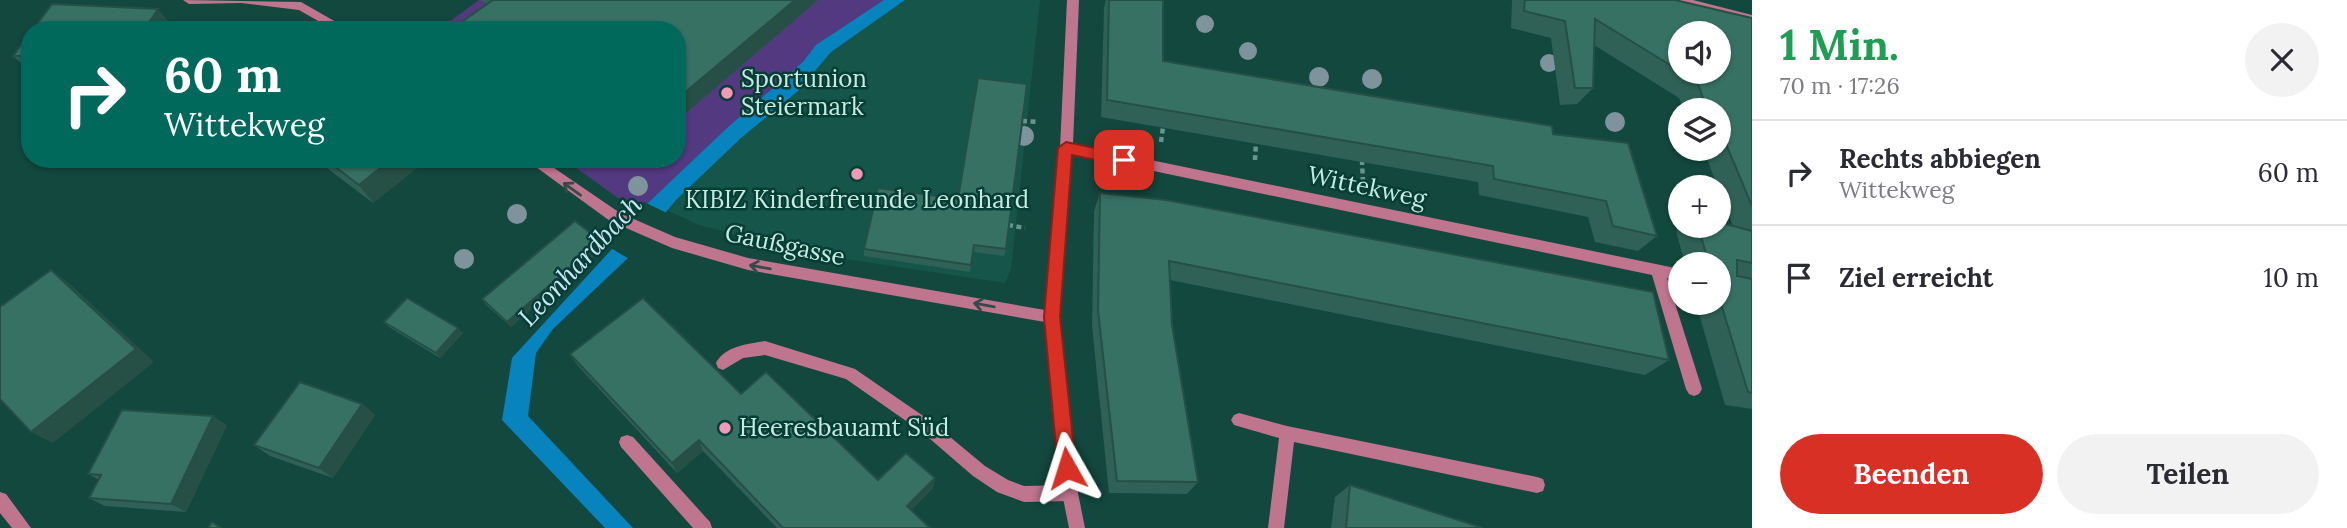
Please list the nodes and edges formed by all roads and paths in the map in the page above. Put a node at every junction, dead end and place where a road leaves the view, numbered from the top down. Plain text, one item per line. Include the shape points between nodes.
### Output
1 (189, 0) edge
2 (241, 0) edge
3 (1073, 0) edge
4 (1677, 0) edge
5 (286, 1) edge
6 (1752, 19) edge
7 (328, 21) edge
8 (1022, 121) edge
9 (1038, 122) dead end
10 (1163, 127) edge
11 (1256, 142) edge
12 (1161, 146) dead end
13 (1066, 148) junction
14 (1362, 160) edge
15 (1255, 165) dead end
16 (544, 168) edge
17 (1363, 184) dead end
18 (1008, 225) edge
19 (1026, 228) dead end
20 (1658, 271) junction
21 (1668, 273) edge
22 (1052, 317) junction
23 (723, 363) dead end
24 (1694, 389) dead end
25 (1239, 420) dead end
26 (1287, 433) junction
27 (627, 442) dead end
28 (1537, 485) dead end
29 (1070, 493) junction
30 (0, 500) edge
31 (23, 528) edge
32 (704, 528) edge
33 (1077, 528) edge
34 (1276, 528) edge

1 - 2 street
2 - 5 street
3 - 13 street
4 - 6 street
5 - 7 street
8 - 9 path
10 - 12 path
11 - 15 path
13 - 20 street, Wittekweg
13 - 22 street
14 - 17 path
22 -> 16 street, Gaußgasse via 748,264 673,242 615,217
18 - 19 path
20 - 21 street, Wittekweg
20 - 24 street
22 - 29 street
23 - 29 street via 740,352 765,348 850,374 1003,486 1024,494
25 - 26 street
26 - 28 street
26 - 34 street
27 - 32 street
29 - 33 street
30 - 31 street

